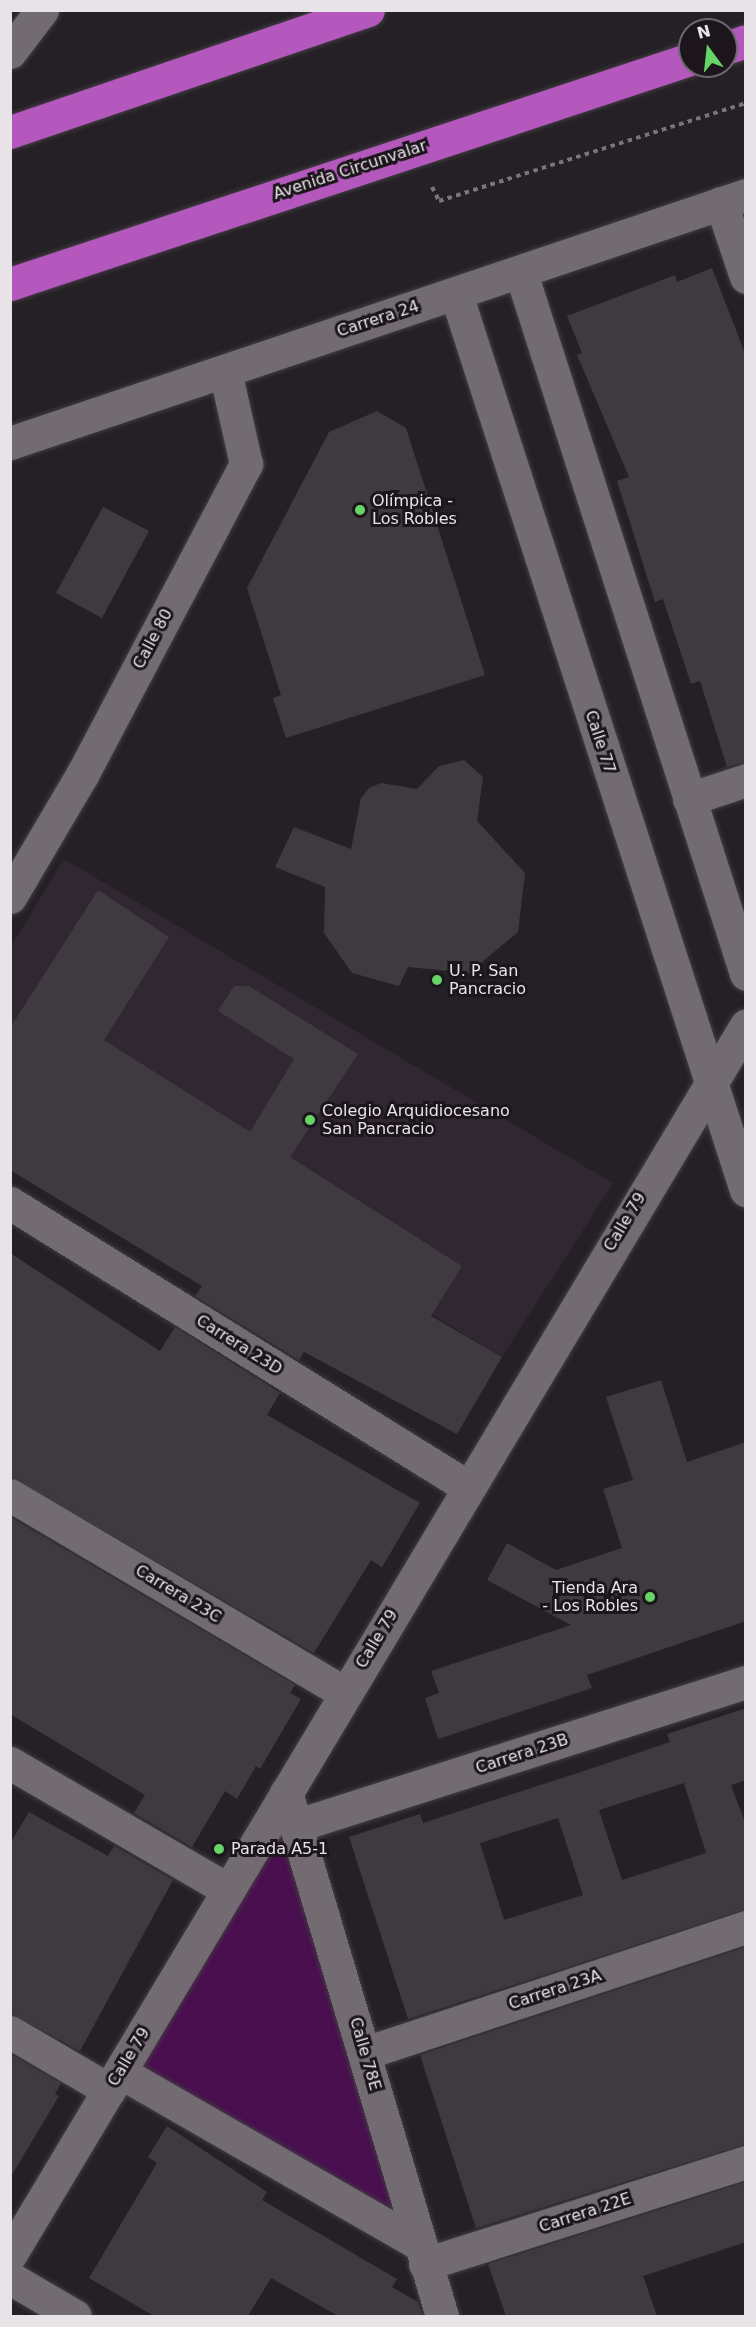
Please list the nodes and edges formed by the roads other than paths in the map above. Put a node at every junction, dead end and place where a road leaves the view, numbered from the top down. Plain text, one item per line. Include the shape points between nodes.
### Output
1 (42, 10) edge
2 (368, 10) edge
3 (10, 52) edge
4 (678, 63) edge
5 (10, 132) edge
6 (733, 199) edge
7 (521, 273) junction
8 (746, 277) edge
9 (10, 284) edge
10 (456, 294) junction
11 (225, 370) junction
12 (10, 443) edge
13 (746, 780) edge
14 (689, 799) junction
15 (10, 897) edge
16 (746, 974) edge
17 (746, 1025) edge
18 (710, 1079) junction
19 (746, 1190) edge
20 (10, 1203) edge
21 (468, 1487) junction
22 (10, 1495) edge
23 (746, 1683) edge
24 (345, 1693) junction
25 (10, 1763) edge
26 (286, 1793) junction
27 (298, 1825) junction
28 (228, 1890) junction
29 (746, 1927) edge
30 (10, 2032) edge
31 (365, 2053) junction
32 (115, 2081) junction
33 (746, 2162) edge
34 (422, 2254) junction
35 (10, 2255) edge
36 (10, 2278) edge
37 (75, 2316) edge
38 (442, 2316) edge

1 - 3 street
2 - 5 highway
4 - 9 highway, Avenida Circunvalar
6 - 7 street, Carrera 24
6 - 8 street
7 - 10 street, Carrera 24
7 - 14 street
10 - 11 street, Carrera 24
10 - 18 street, Calle 77
11 - 12 street, Carrera 24
11 - 15 street, Calle 80 via 246,464 82,775
13 - 14 street
14 - 16 street
17 - 18 street, Calle 79
18 - 19 street, Calle 77
18 - 21 street, Calle 79
20 - 21 street, Carrera 23D
21 - 24 street, Calle 79
22 - 24 street, Carrera 23C
23 - 27 street, Carrera 23B
24 - 26 street, Calle 79
25 - 28 street
26 - 27 street, Calle 78E
26 - 28 street, Calle 79
27 - 31 street, Calle 78E
28 - 32 street, Calle 79
29 - 31 street, Carrera 23A
30 - 32 street
31 - 34 street, Calle 78E
32 - 34 street
32 - 35 street, Calle 79
33 - 34 street, Carrera 22E
34 - 38 street, Calle 78E
36 - 37 street

